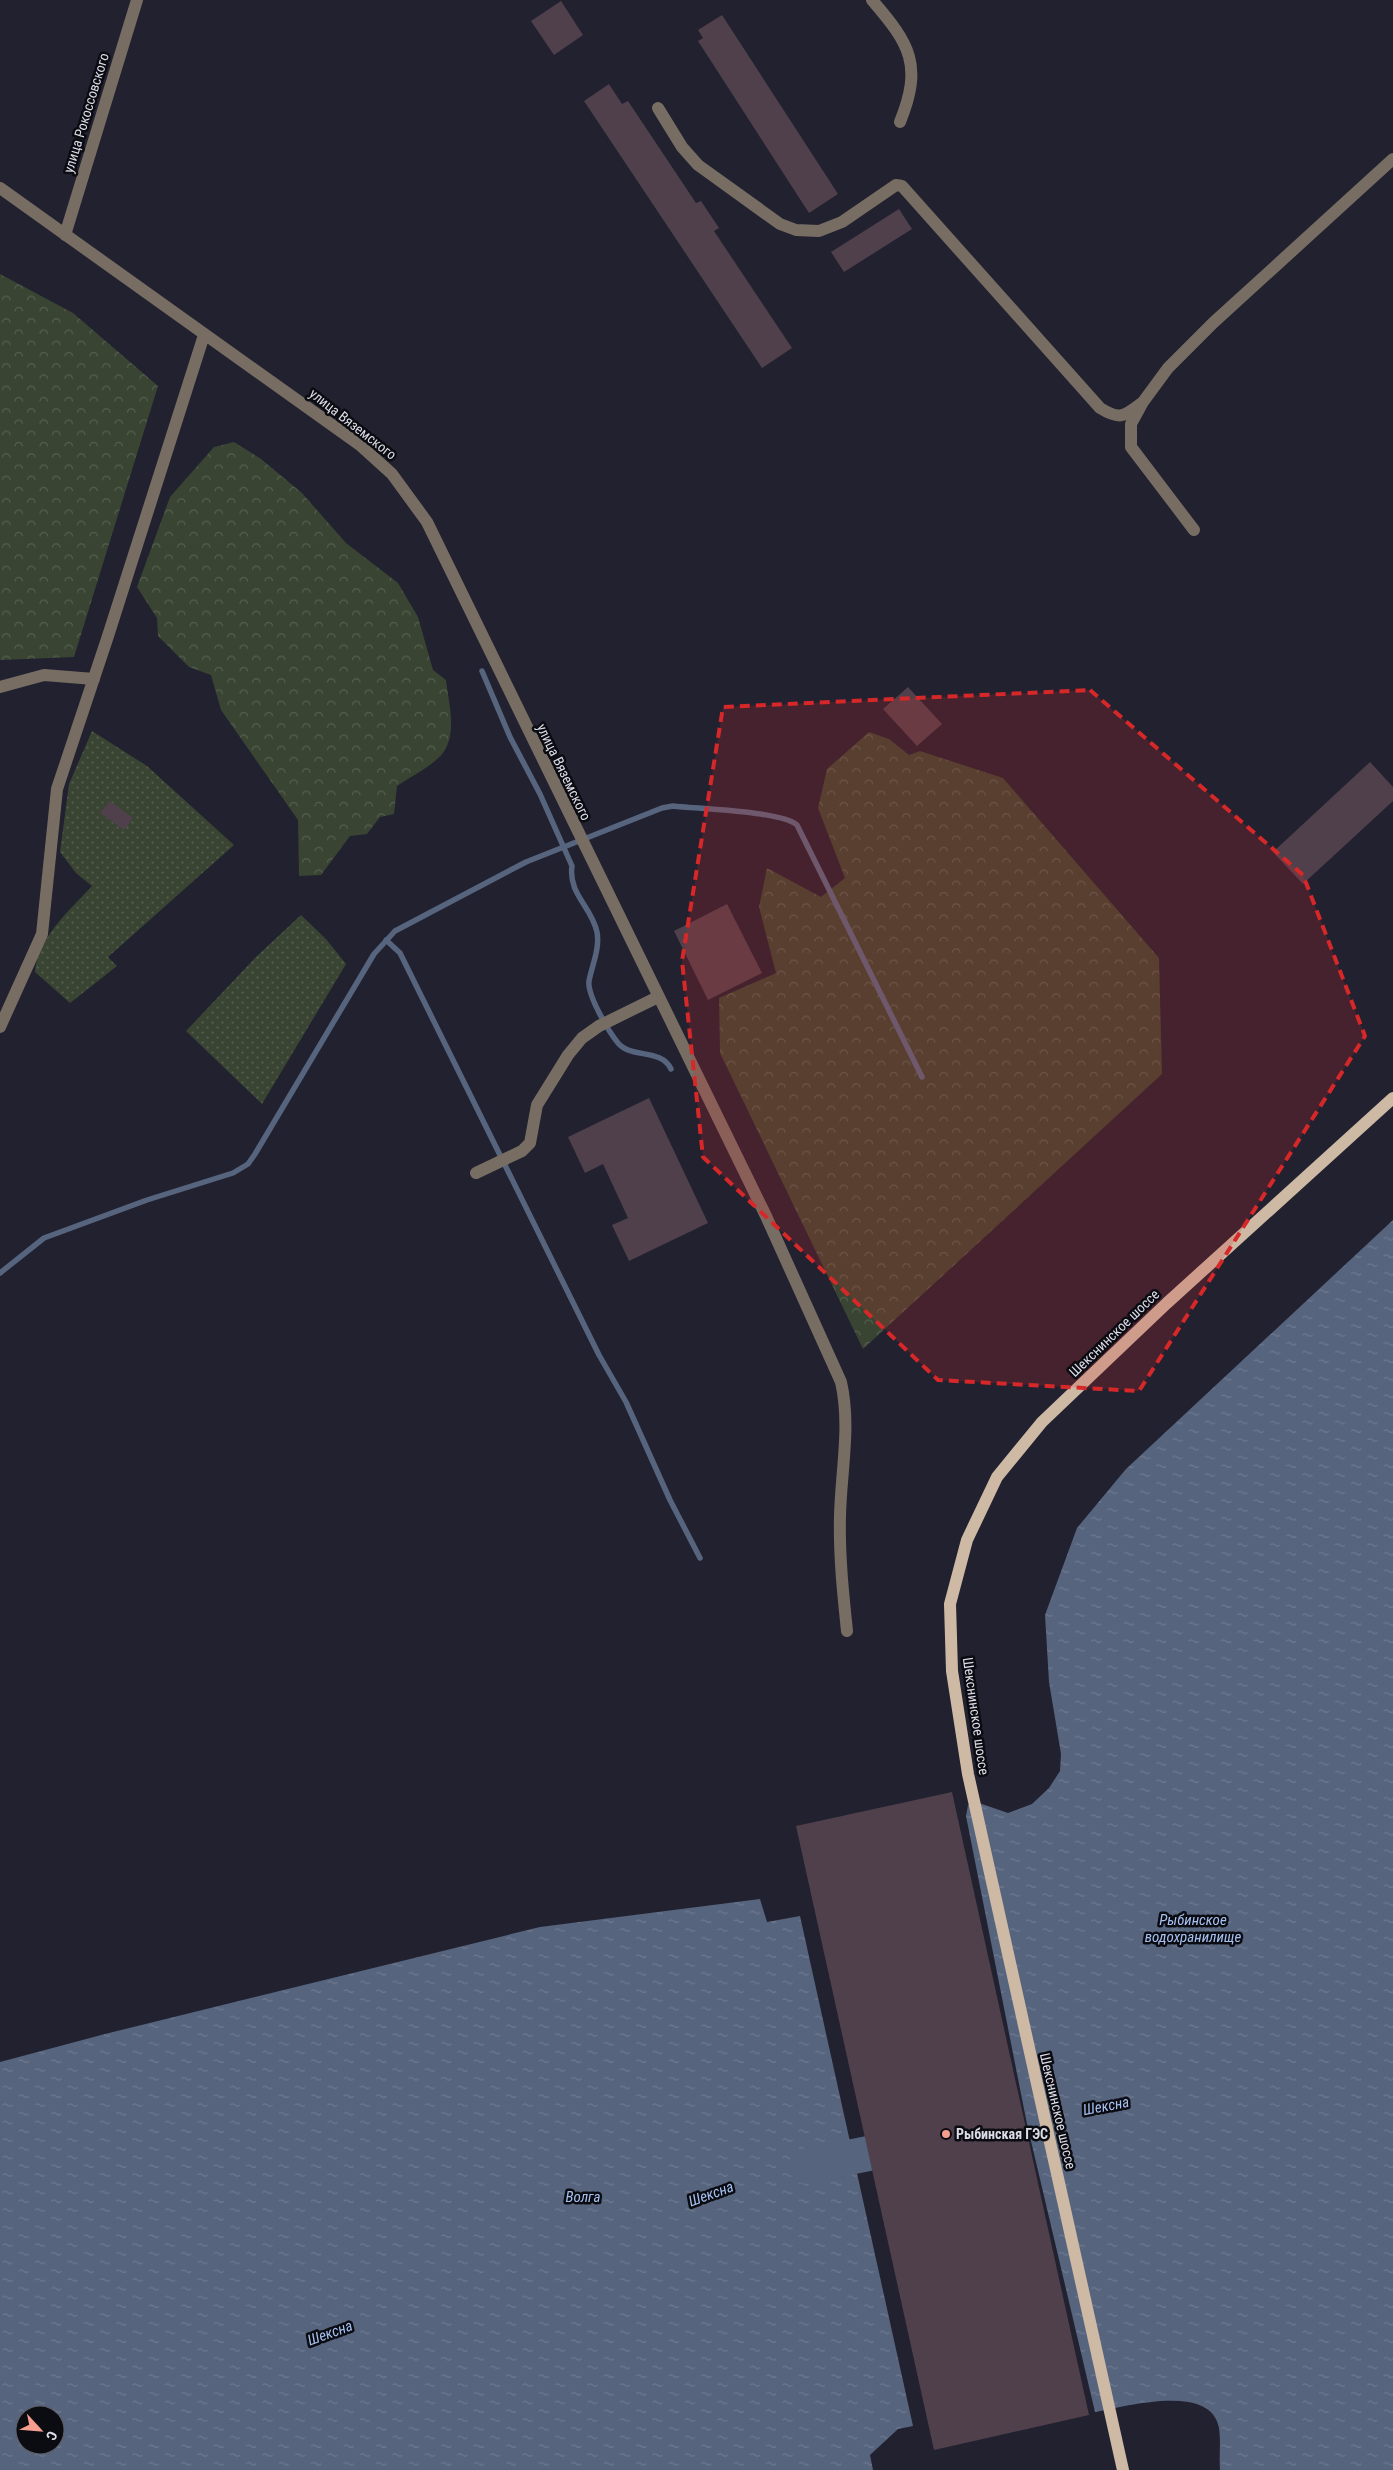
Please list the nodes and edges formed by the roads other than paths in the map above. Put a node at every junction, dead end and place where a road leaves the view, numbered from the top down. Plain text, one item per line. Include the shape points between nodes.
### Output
1 (137, 0) edge
2 (872, 0) edge
3 (658, 108) dead end
4 (900, 122) dead end
5 (1393, 159) edge
6 (0, 188) edge
7 (65, 235) junction
8 (204, 335) junction
9 (1143, 402) junction
10 (1194, 530) dead end
11 (94, 678) junction
12 (0, 687) edge
13 (658, 997) junction
14 (0, 1027) edge
15 (1393, 1098) edge
16 (476, 1173) dead end
17 (847, 1631) dead end
18 (1123, 2470) edge

1 - 7 street, улица Рокоссовского
2 - 4 street via 898,30 908,52 912,79
3 - 9 street via 682,147 698,165 780,224 796,230 819,231 842,222 896,185 902,186 1100,408 1113,416 1124,416
5 - 9 street via 1207,329 1168,368
6 - 7 street, улица Вяземского
7 - 8 street, улица Вяземского
8 - 11 street
8 - 13 street, улица Вяземского via 341,430 378,460 404,488 438,543
9 - 10 street via 1131,424 1132,447
11 - 12 street via 44,675
11 - 14 street via 57,789 42,934
13 - 16 street via 582,1038 537,1106 530,1144
13 - 17 street, улица Вяземского via 766,1216 841,1382 845,1399 846,1442 840,1546
15 - 18 main road, Шекснинское шоссе via 1167,1303 1049,1416 997,1478 967,1540 950,1604 952,1671 968,1774

